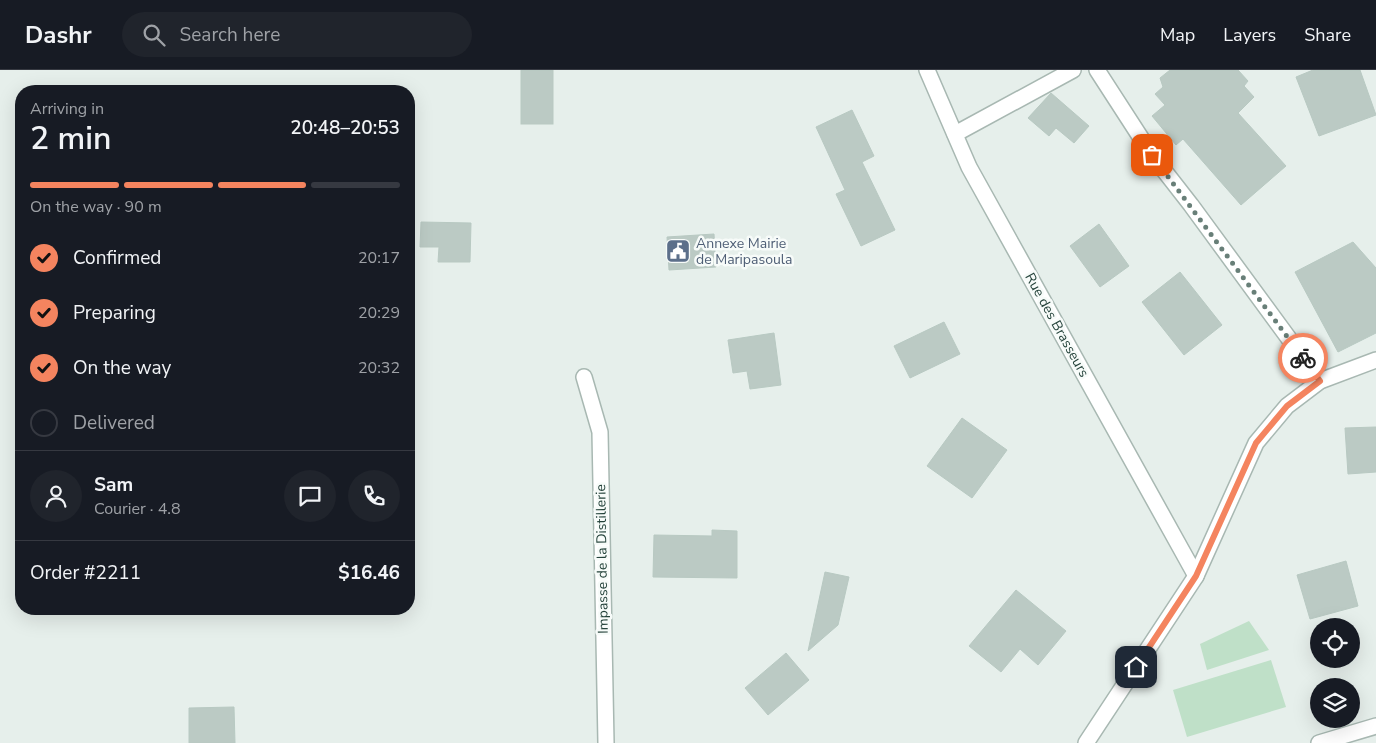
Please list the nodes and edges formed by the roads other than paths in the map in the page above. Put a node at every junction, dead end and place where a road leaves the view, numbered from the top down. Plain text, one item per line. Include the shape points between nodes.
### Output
1 (928, 70) edge
2 (1072, 70) edge
3 (1097, 70) edge
4 (955, 134) junction
5 (1376, 360) edge
6 (584, 377) dead end
7 (1320, 381) junction
8 (1196, 576) junction
9 (1376, 726) edge
10 (606, 743) edge
11 (1086, 743) edge
12 (1319, 743) edge

1 - 4 street, Rue des Brasseurs
2 - 4 street
3 - 7 street via 1152,155
4 - 8 street, Rue des Brasseurs via 969,167
5 - 7 street
6 - 10 street, Impasse de la Distillerie via 600,432
7 - 8 street via 1287,406 1256,443
8 - 11 street
9 - 12 street

